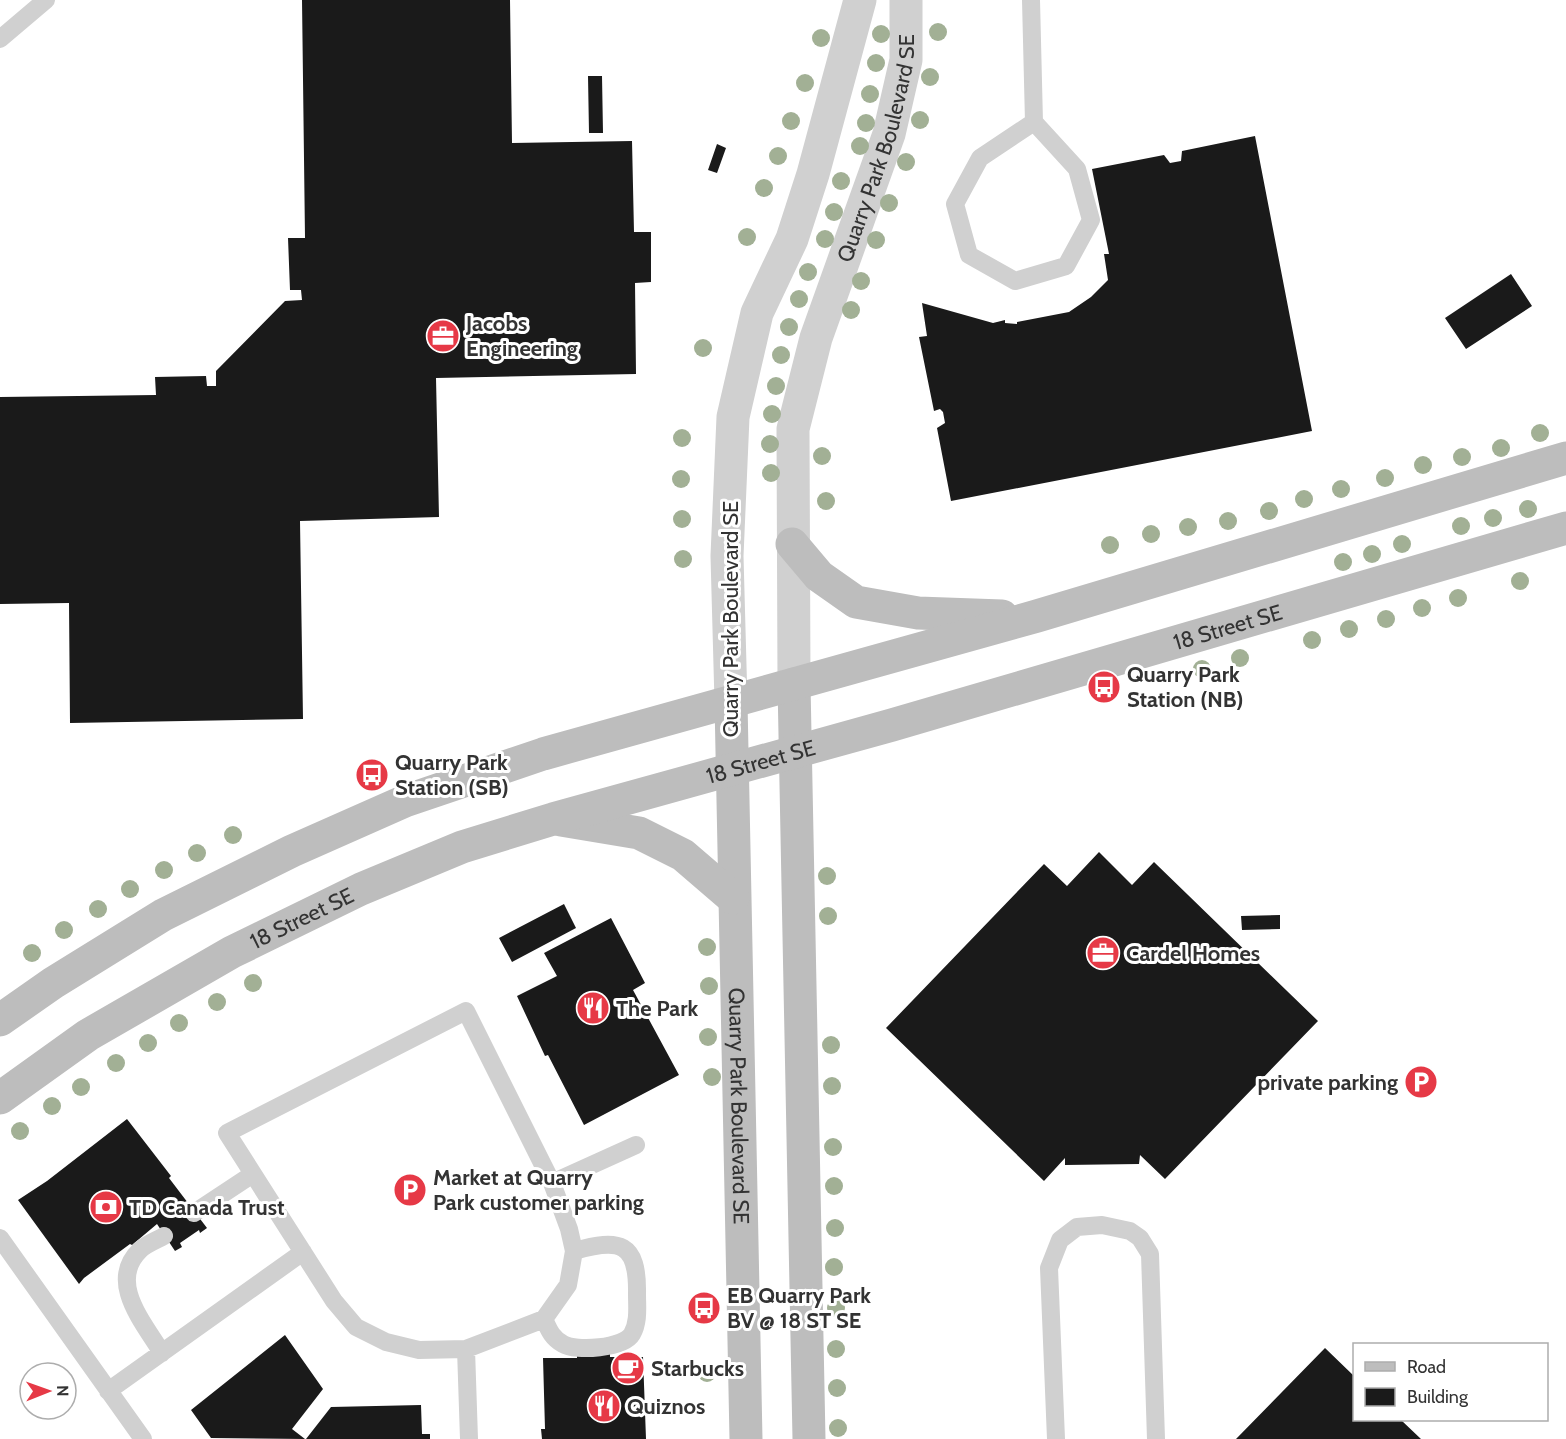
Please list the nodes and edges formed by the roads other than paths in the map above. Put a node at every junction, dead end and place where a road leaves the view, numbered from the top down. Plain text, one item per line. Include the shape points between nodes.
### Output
1 (46, 0) edge
2 (860, 0) edge
3 (906, 0) edge
4 (1031, 0) edge
5 (0, 39) edge
6 (1034, 122) junction
7 (1566, 458) edge
8 (1566, 528) edge
9 (792, 544) junction
10 (1037, 616) junction
11 (794, 684) junction
12 (732, 702) junction
13 (794, 752) junction
14 (731, 769) junction
15 (553, 819) junction
16 (733, 898) junction
17 (0, 1020) edge
18 (0, 1098) edge
19 (636, 1145) dead end
20 (253, 1174) junction
21 (552, 1183) junction
22 (194, 1214) dead end
23 (164, 1236) dead end
24 (0, 1238) edge
25 (574, 1251) junction
26 (303, 1252) junction
27 (543, 1319) junction
28 (466, 1349) junction
29 (162, 1353) junction
30 (108, 1391) junction
31 (143, 1439) edge
32 (469, 1439) edge
33 (746, 1439) edge
34 (809, 1439) edge
35 (1056, 1439) edge
36 (1156, 1439) edge

1 - 5 lane
2 - 12 street, Quarry Park Boulevard SE via 792,239 757,313 733,417 727,556
3 - 9 street, Quarry Park Boulevard SE via 906,60 889,134 816,338 793,429
4 - 6 lane
6 - 6 lane via 1077,170 1091,220 1066,266 1015,281 969,255 955,204 980,158
7 - 10 main road
8 - 13 main road, 18 Street SE
9 - 10 main road via 819,576 856,602 918,614
9 - 11 street, Quarry Park Boulevard SE
10 - 11 main road
11 - 12 main road
11 - 13 main road, Quarry Park Boulevard SE
12 - 14 main road, Quarry Park Boulevard SE
12 - 17 main road via 543,754 405,801 163,915
13 - 14 main road, 18 Street SE
13 - 34 main road, Quarry Park Boulevard SE
14 - 15 main road, 18 Street SE
14 - 16 main road, Quarry Park Boulevard SE
15 - 16 main road via 639,833 683,855
15 - 18 main road, 18 Street SE via 462,847 361,889 232,952 88,1035
16 - 33 main road, Quarry Park Boulevard SE
19 - 21 lane
20 - 21 lane via 227,1132 465,1011
20 - 22 lane
20 - 26 lane
21 - 25 lane
23 - 29 lane via 140,1250 128,1268 125,1285 132,1305
24 - 30 lane
25 - 27 lane via 568,1285
25 - 27 lane via 600,1243 620,1247 631,1255 637,1268 636,1323 631,1336 618,1344 586,1348 565,1345 552,1336
26 - 28 lane via 356,1327 386,1342 418,1350
26 - 29 lane
27 - 28 lane
28 - 32 lane
29 - 30 lane
30 - 31 lane
35 - 36 lane via 1049,1268 1060,1240 1077,1227 1101,1225 1130,1231 1150,1254

